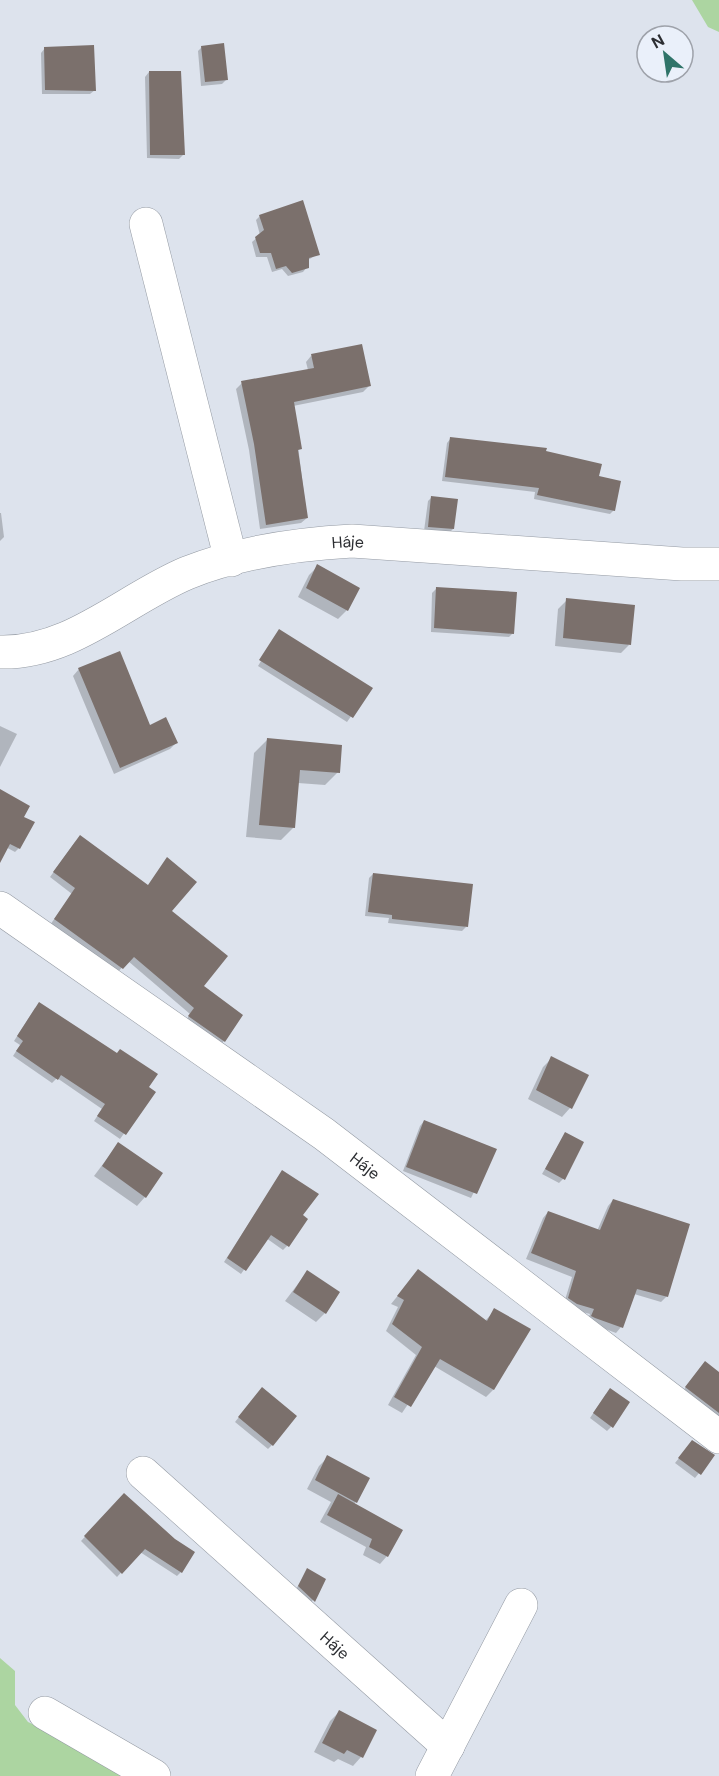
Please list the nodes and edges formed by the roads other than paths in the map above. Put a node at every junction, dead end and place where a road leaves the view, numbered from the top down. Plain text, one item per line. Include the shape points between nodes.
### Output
1 (146, 224) dead end
2 (231, 560) junction
3 (719, 564) edge
4 (0, 652) edge
5 (0, 908) edge
6 (719, 1437) edge
7 (142, 1473) dead end
8 (520, 1605) dead end
9 (45, 1713) dead end
10 (448, 1746) junction
11 (154, 1776) edge
12 (432, 1776) edge

1 - 2 street
2 - 3 street, Háje via 298,544 352,541
2 - 4 street, Háje via 187,573 69,638
5 - 6 street, Háje via 324,1134
7 - 10 street, Háje
8 - 10 street
9 - 11 street
10 - 12 street

